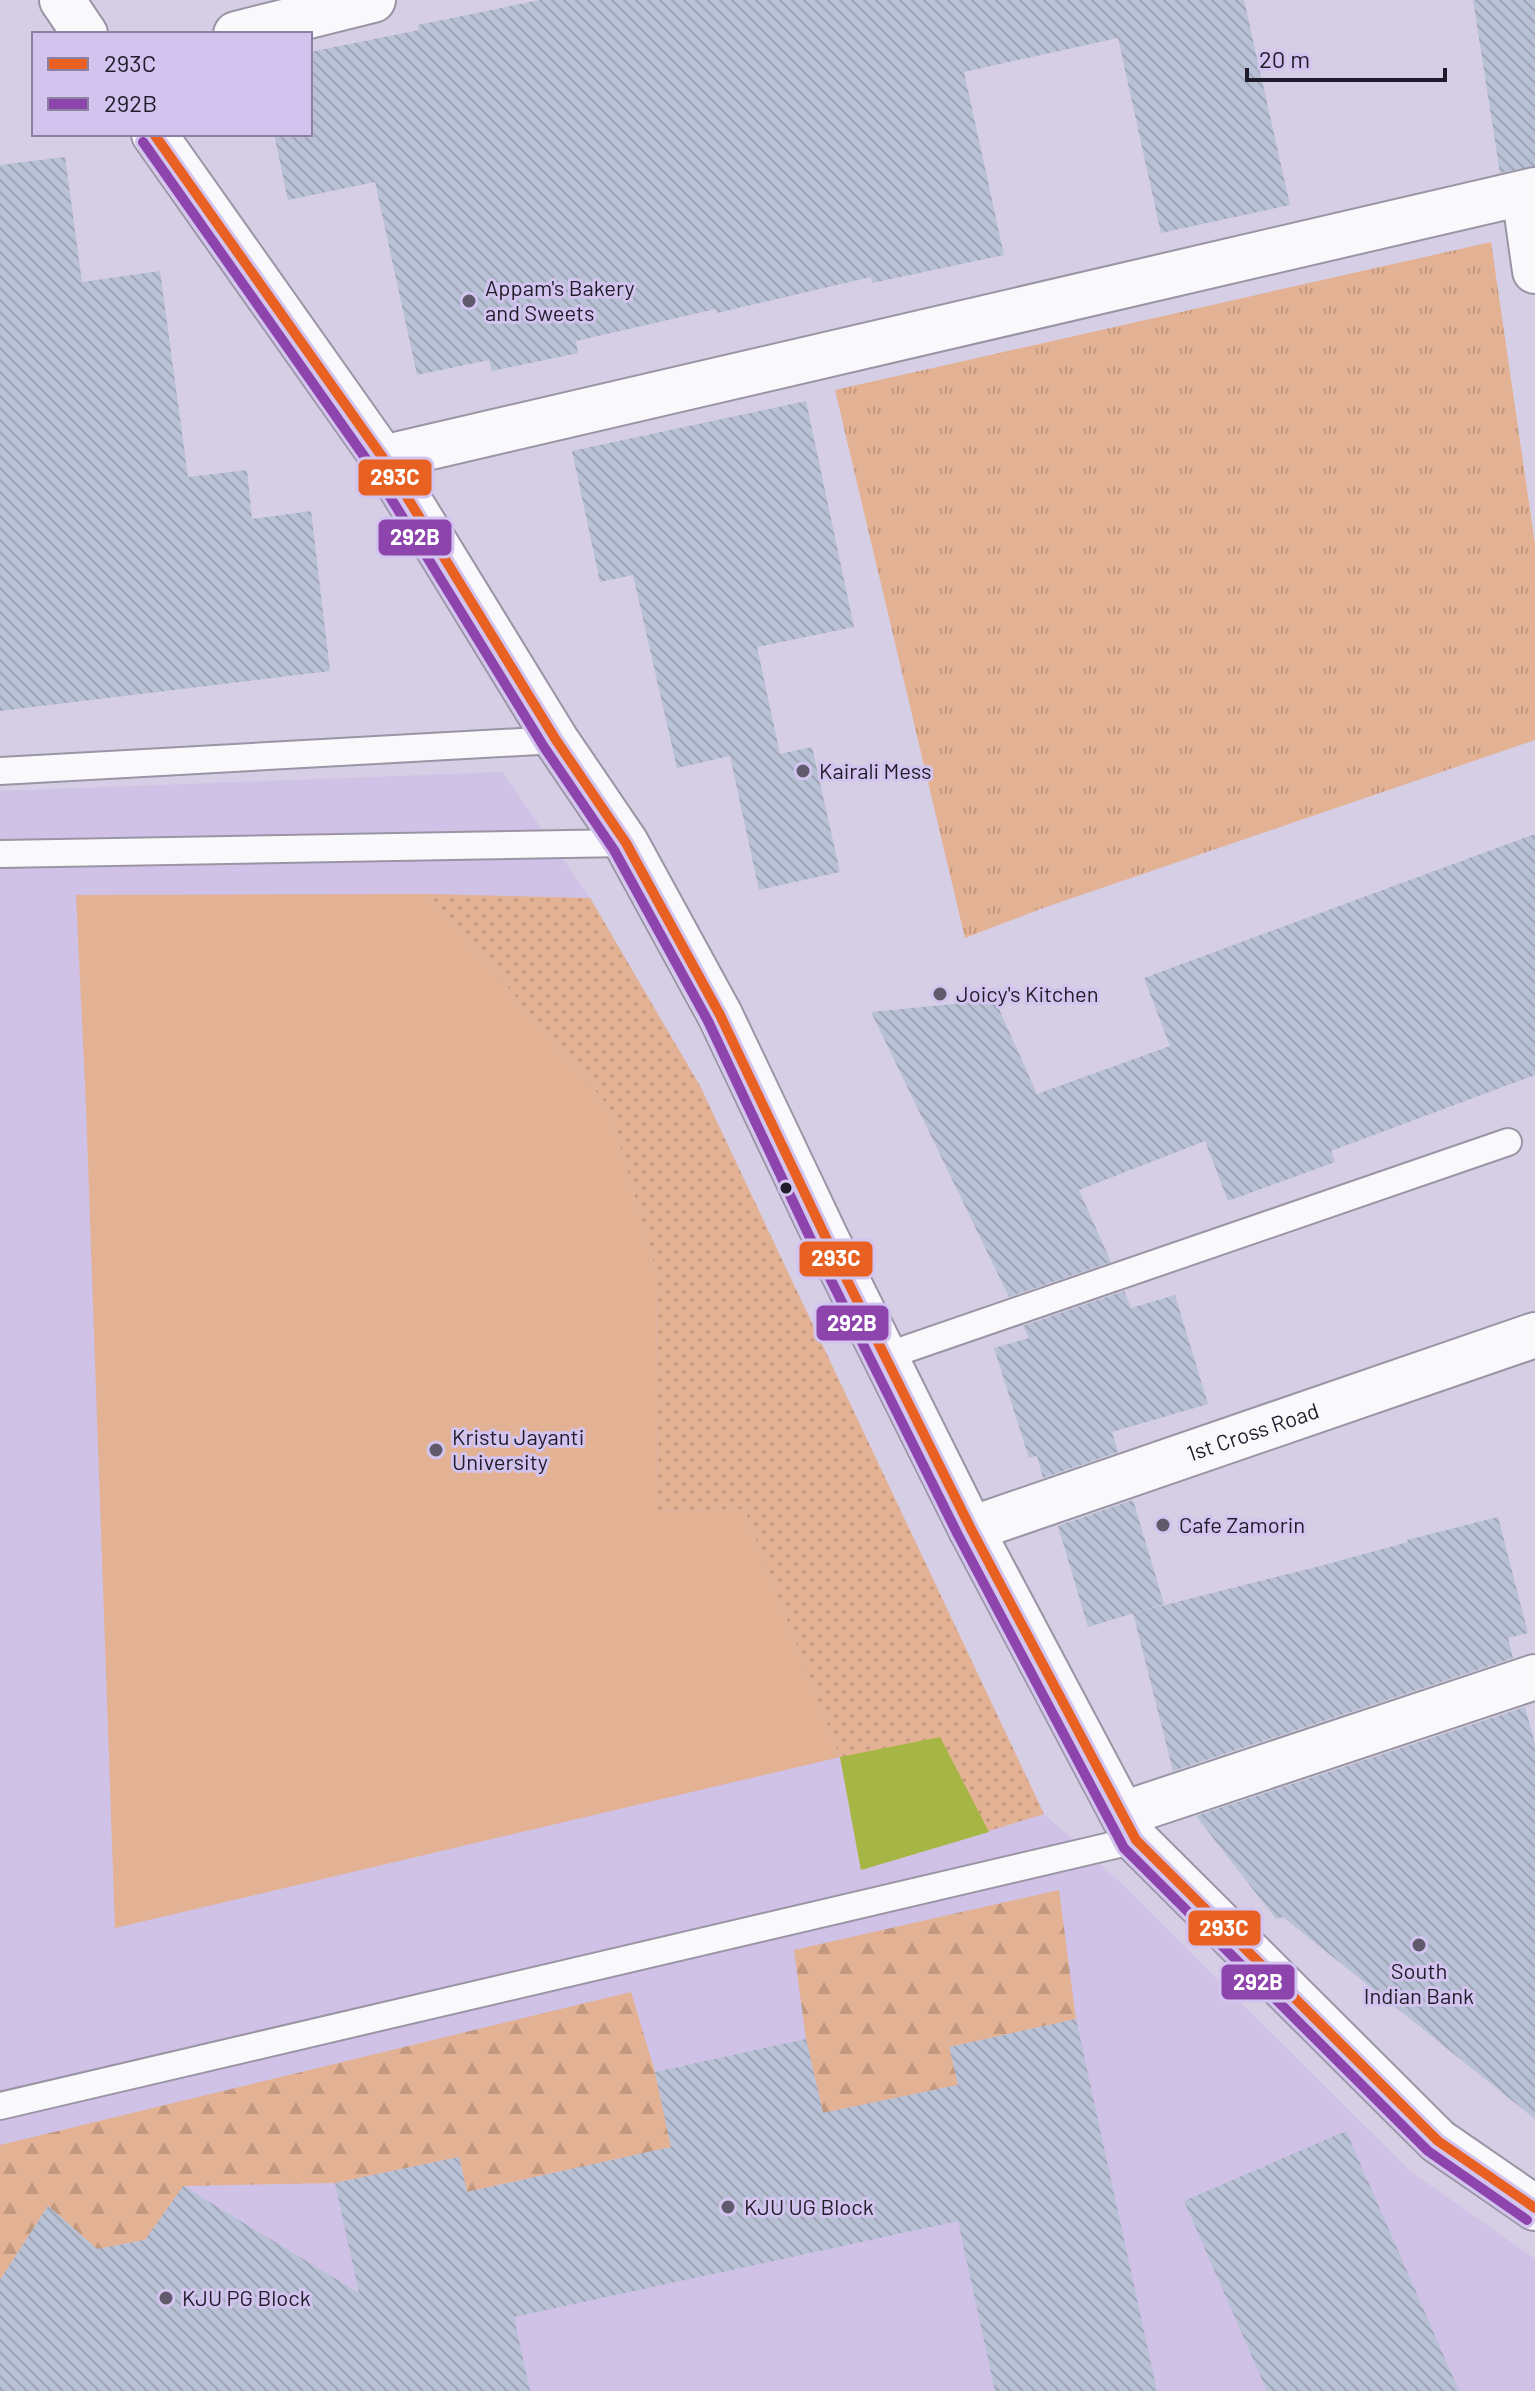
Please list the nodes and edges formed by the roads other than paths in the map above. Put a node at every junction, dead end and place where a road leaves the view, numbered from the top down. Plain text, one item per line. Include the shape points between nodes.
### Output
1 (62, 0) edge
2 (373, 0) edge
3 (84, 32) edge
4 (244, 32) edge
5 (155, 136) edge
6 (1530, 192) edge
7 (1535, 271) edge
8 (383, 458) junction
9 (556, 740) junction
10 (0, 771) edge
11 (626, 843) junction
12 (0, 854) edge
13 (1508, 1142) dead end
14 (1535, 1335) edge
15 (886, 1356) junction
16 (971, 1529) junction
17 (1535, 1677) edge
18 (1129, 1827) junction
19 (0, 2106) edge
20 (1535, 2208) edge

1 - 3 street
2 - 4 street
5 - 8 street
6 - 7 street
6 - 8 street
8 - 9 street
9 - 10 lane
9 - 11 street
11 - 12 lane
11 - 15 street via 720,1015
13 - 15 lane
14 - 16 street, 1st Cross Road
15 - 16 street
16 - 18 street
17 - 18 street
18 - 19 lane
18 - 20 street via 1438,2141

